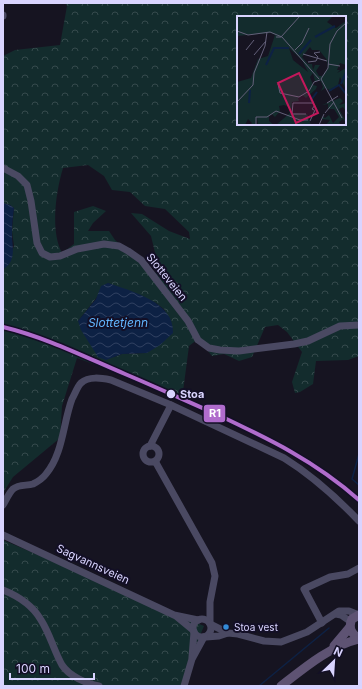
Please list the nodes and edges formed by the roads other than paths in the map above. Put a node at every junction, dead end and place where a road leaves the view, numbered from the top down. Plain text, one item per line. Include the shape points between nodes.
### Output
1 (3, 168) edge
2 (359, 325) edge
3 (171, 405) junction
4 (150, 446) junction
5 (155, 461) junction
6 (3, 505) edge
7 (359, 521) edge
8 (3, 535) edge
9 (359, 568) edge
10 (3, 590) edge
11 (210, 602) junction
12 (336, 614) junction
13 (174, 615) junction
14 (359, 615) edge
15 (198, 620) junction
16 (210, 623) junction
17 (322, 623) junction
18 (350, 625) junction
19 (193, 631) junction
20 (228, 633) junction
21 (205, 637) junction
22 (359, 638) edge
23 (333, 648) junction
24 (192, 659) junction
25 (99, 686) edge
26 (184, 686) edge
27 (281, 686) edge

1 - 2 street, Slotteveien via 27,184 37,244 42,253 50,257 60,256 77,249 104,244 128,250 141,260 188,321 198,340 209,348 239,351 294,344 308,341 340,326
3 - 4 street
3 - 6 street via 111,380 88,379 81,383 68,409 58,454 51,467 45,476 33,484 13,489
3 - 7 street via 296,465
4 - 5 street via 155,447 159,453
4 - 5 street via 144,450 144,456 148,461
5 - 11 street via 212,562 215,583
8 - 13 street, Sagvannsveien
9 - 17 street via 304,589
10 - 25 street via 20,598 40,618 62,666 68,672 85,682
11 - 15 street
11 - 16 street
12 - 14 street via 343,610
12 - 17 street
12 - 18 street via 341,615
13 - 15 street, Sagvannsveien
13 - 19 street, Sagvannsveien
14 - 18 main road via 352,619
15 - 16 street via 205,619
15 - 19 street
16 - 20 street
16 - 21 street via 211,630
17 - 20 street via 281,642
18 - 22 main road via 353,634
18 - 23 main road
19 - 21 street via 199,637
19 - 24 street
20 - 21 street
21 - 24 street
22 - 23 main road
23 - 27 main road
24 - 26 street

